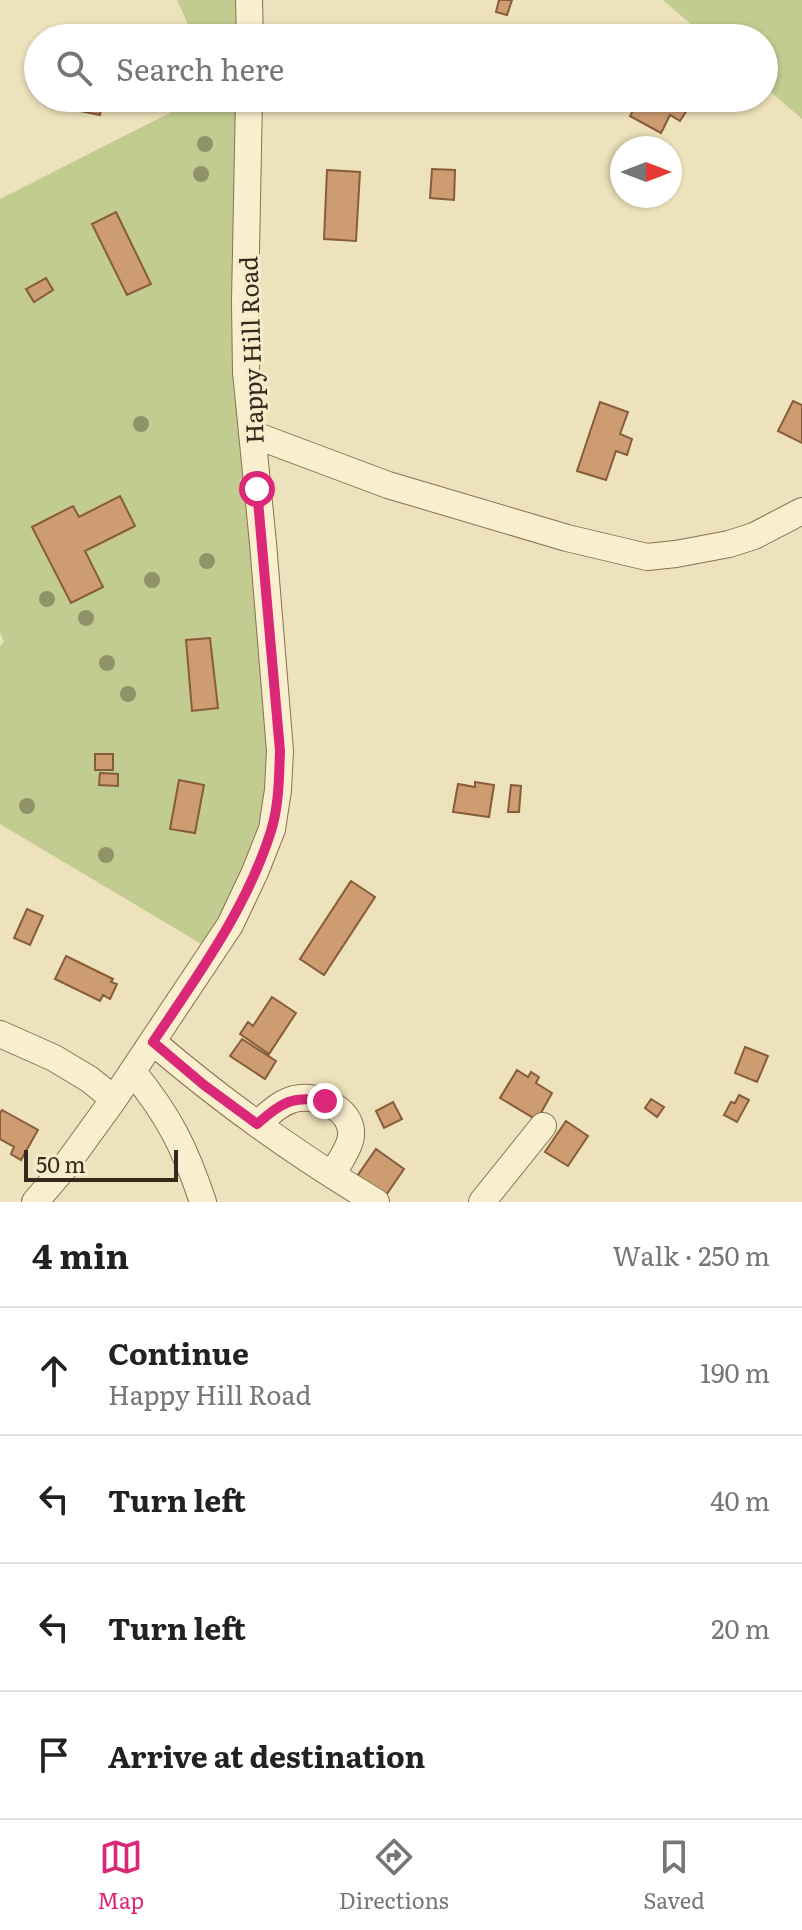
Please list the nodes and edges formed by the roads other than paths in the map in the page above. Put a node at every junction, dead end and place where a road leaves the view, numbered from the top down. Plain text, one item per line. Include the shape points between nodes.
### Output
1 (249, 0) edge
2 (250, 24) edge
3 (249, 112) edge
4 (252, 434) junction
5 (802, 511) edge
6 (0, 1034) edge
7 (153, 1042) junction
8 (133, 1072) junction
9 (114, 1099) junction
10 (257, 1124) junction
11 (543, 1126) dead end
12 (332, 1175) junction
13 (35, 1202) edge
14 (203, 1202) edge
15 (376, 1202) edge
16 (482, 1202) edge

1 - 2 street
3 - 4 street, Happy Hill Road via 245,302
4 - 5 street via 388,485 647,557 729,544
4 - 7 street, Happy Hill Road via 280,751 272,829 230,925
6 - 9 street via 54,1058
7 - 8 street, Happy Hill Road
7 - 10 street
8 - 9 street, Happy Hill Road
8 - 14 street via 176,1132
9 - 13 street, Happy Hill Road
10 - 12 street
10 - 12 street via 293,1099 325,1101 338,1109 351,1129 350,1143
11 - 16 street
12 - 15 street

